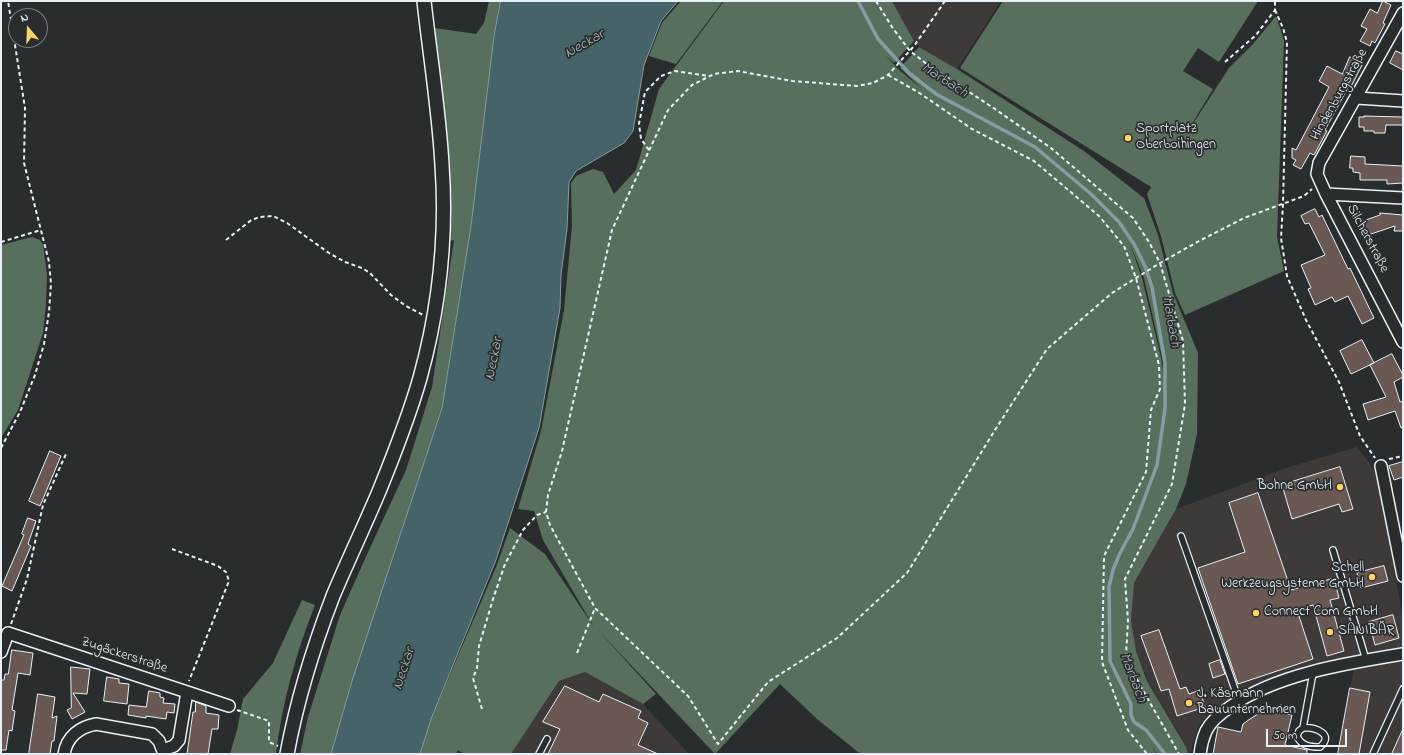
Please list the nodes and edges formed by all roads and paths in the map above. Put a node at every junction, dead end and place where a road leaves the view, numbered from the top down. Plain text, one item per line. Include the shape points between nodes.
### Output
1 (8, 1) edge
2 (424, 1) edge
3 (876, 1) edge
4 (945, 1) edge
5 (1275, 1) edge
6 (1275, 10) junction
7 (1403, 13) edge
8 (910, 51) junction
9 (1224, 62) dead end
10 (888, 74) junction
11 (710, 76) junction
12 (1356, 98) junction
13 (1403, 101) edge
14 (649, 150) junction
15 (1320, 182) junction
16 (1326, 194) junction
17 (1403, 198) edge
18 (1283, 204) junction
19 (41, 230) junction
20 (226, 240) dead end
21 (1, 242) edge
22 (1160, 263) junction
23 (1136, 278) junction
24 (424, 308) dead end
25 (426, 318) junction
26 (1402, 337) edge
27 (1, 448) edge
28 (66, 454) dead end
29 (1403, 456) edge
30 (1381, 466) junction
31 (546, 512) junction
32 (1181, 536) dead end
33 (172, 549) dead end
34 (1332, 550) dead end
35 (1403, 576) edge
36 (595, 608) junction
37 (8, 633) junction
38 (1, 652) edge
39 (577, 653) dead end
40 (1403, 654) edge
41 (1366, 660) junction
42 (1313, 673) junction
43 (1403, 689) edge
44 (187, 692) junction
45 (1239, 700) junction
46 (229, 706) joint
47 (482, 709) dead end
48 (1303, 728) junction
49 (547, 739) dead end
50 (282, 750) edge
51 (164, 752) edge
52 (64, 754) edge
53 (540, 754) edge
54 (1147, 754) edge
55 (1179, 754) edge
56 (1200, 754) edge
57 (1373, 754) edge

1 - 19 path via 25,108 24,163
2 - 25 street via 443,181 440,277
3 - 8 path
4 - 8 path
5 - 6 path
6 - 9 path via 1256,35
6 - 18 path via 1286,42
7 - 12 street, Hindenburgstraße
8 - 10 path
8 - 22 path via 1051,148 1133,218
10 - 11 path via 873,83 856,86 792,81 738,71
10 - 23 path via 972,129 1034,161 1099,216 1124,246
11 - 14 path via 692,85 668,110
11 - 14 path via 675,71 661,76 645,92 639,124 641,139
12 - 13 street
12 - 15 street, Hindenburgstraße via 1319,163 1317,174
14 - 31 path via 612,230
15 - 16 street, Hindenburgstraße
15 - 18 path via 1304,196
16 - 17 street
16 - 26 street, Silcherstraße
18 - 22 path via 1244,218
18 - 30 path via 1280,238 1287,276 1306,320 1339,382 1360,436
19 - 21 path
19 - 27 path via 49,262 51,284 44,344 20,412
20 - 25 path via 259,217 273,216 344,262 370,273 391,295
22 - 23 path
22 - 55 path via 1183,341 1186,404 1172,484 1124,579 1128,621 1126,655
23 - 36 path via 1112,293 1047,349 907,573 837,638 768,682 718,744 688,696
23 - 54 path via 1160,365 1160,389 1151,410 1146,472 1104,556 1102,662 1128,730
24 - 25 path
25 - 50 street via 420,376 402,432 313,649
28 - 37 path via 43,505 27,579
29 - 30 path via 1388,459
30 - 35 street
31 - 36 path via 550,525
31 - 47 path via 537,515 523,530 505,564 493,599 479,646 477,668 473,678
32 - 45 lane
33 - 44 path via 218,566 226,572 230,581 189,681
34 - 41 lane
36 - 39 path
37 - 38 street
37 - 44 street, Zugäckerstraße
40 - 41 street
41 - 42 street
42 - 45 street via 1282,681
42 - 48 lane
43 - 57 lane
44 - 46 street, Zugäckerstraße
44 - 51 street via 179,740
45 - 56 street via 1216,718 1206,730
46 - 50 path via 269,721 269,742
48 - 48 lane via 1297,736 1299,742 1314,747 1320,747 1324,743 1324,734 1320,730
49 - 53 lane
51 - 52 street via 152,734 96,724 79,730 70,737

